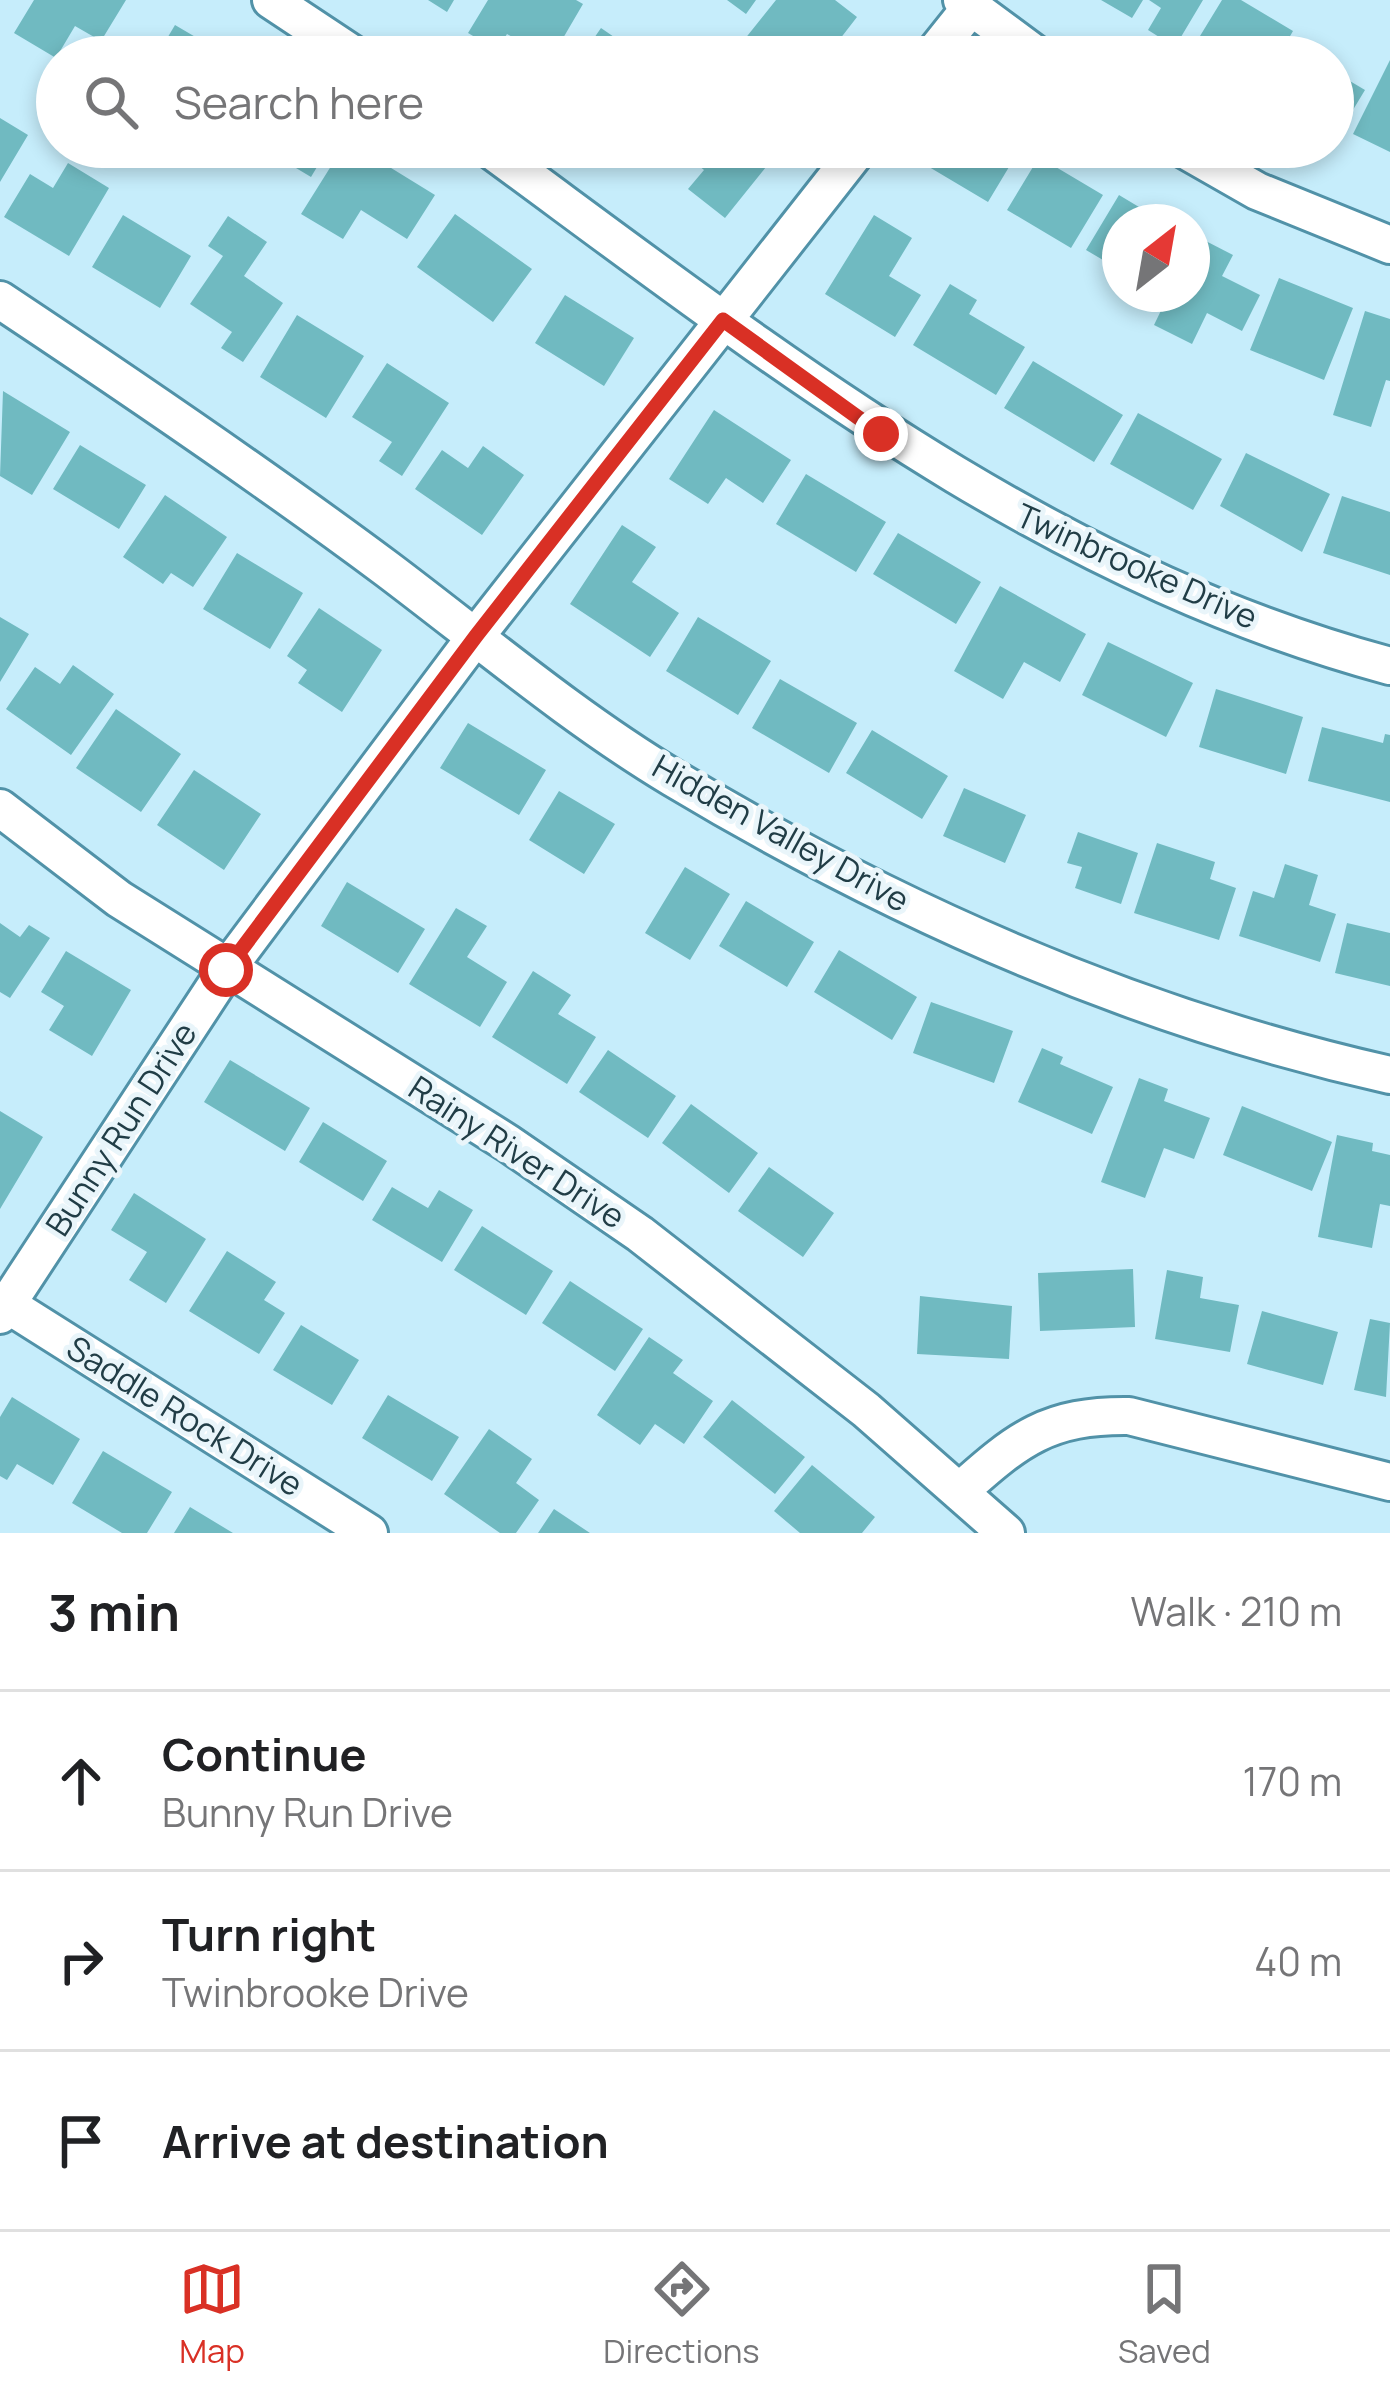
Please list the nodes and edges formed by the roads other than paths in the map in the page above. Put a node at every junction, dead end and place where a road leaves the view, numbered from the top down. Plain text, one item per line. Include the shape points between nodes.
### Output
1 (272, 0) edge
2 (967, 3) edge
3 (326, 36) edge
4 (945, 36) edge
5 (1011, 36) edge
6 (517, 168) edge
7 (843, 168) edge
8 (1217, 168) edge
9 (1390, 245) edge
10 (0, 300) edge
11 (723, 320) junction
12 (476, 636) junction
13 (1390, 666) edge
14 (0, 808) edge
15 (226, 970) junction
16 (1390, 1075) edge
17 (2, 1307) edge
18 (1390, 1483) edge
19 (960, 1491) junction
20 (369, 1533) edge
21 (1006, 1533) edge

1 - 3 street
2 - 4 street
2 - 5 street
6 - 11 street, Twinbrooke Drive
7 - 11 street, Bunny Run Drive
8 - 9 street
10 - 12 street, Hidden Valley Drive via 237,458
11 - 12 street, Bunny Run Drive
11 - 13 street, Twinbrooke Drive via 881,434 1053,535 1215,608
12 - 15 street, Bunny Run Drive
12 - 16 street, Hidden Valley Drive via 669,776 986,944 1161,1010
14 - 15 street, Rainy River Drive
15 - 17 street, Bunny Run Drive
15 - 19 street, Rainy River Drive via 640,1234
17 - 20 street, Saddle Rock Drive
18 - 19 street via 1129,1416 1098,1415 1038,1428
19 - 21 street, Rainy River Drive

